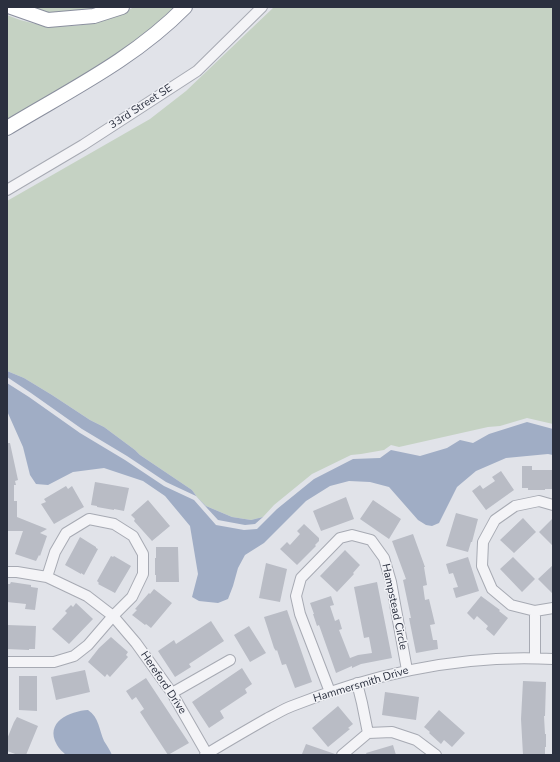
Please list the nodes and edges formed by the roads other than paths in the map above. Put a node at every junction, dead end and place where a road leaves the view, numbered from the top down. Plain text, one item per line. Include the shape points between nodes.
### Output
1 (10, 7) edge
2 (122, 7) edge
3 (185, 7) edge
4 (262, 7) edge
5 (7, 128) edge
6 (7, 190) edge
7 (553, 505) edge
8 (7, 572) edge
9 (47, 577) junction
10 (553, 608) edge
11 (534, 611) junction
12 (113, 616) junction
13 (535, 658) junction
14 (553, 659) edge
15 (230, 660) dead end
16 (7, 662) edge
17 (407, 670) junction
18 (356, 683) junction
19 (330, 692) junction
20 (172, 693) junction
21 (368, 733) junction
22 (206, 754) edge
23 (342, 755) edge
24 (436, 755) edge

1 - 2 highway via 48,20 94,16
3 - 5 highway via 136,49 93,78
4 - 6 street, 33rd Street SE via 197,71 83,145
7 - 11 street via 539,501 515,506 495,520 483,542 482,566 492,589 511,605
8 - 9 street
9 - 12 street via 87,596
9 - 12 street via 55,552 66,533 89,520 114,524 133,536 143,554 143,574 132,597
10 - 11 street
11 - 13 street
12 - 16 street via 88,645 74,656 54,662
12 - 20 street, Hereford Drive
13 - 14 street, Hammersmith Drive
13 - 17 street, Hammersmith Drive via 502,658
15 - 20 street
17 - 18 street, Hammersmith Drive
17 - 19 street, Hampstead Circle via 391,582 384,558 371,540 352,535 340,538 301,578 296,596 300,614
18 - 19 street, Hammersmith Drive
18 - 21 street
19 - 22 street, Hammersmith Drive via 291,706
20 - 22 street, Hereford Drive
21 - 23 street
21 - 24 street via 392,732 416,740

